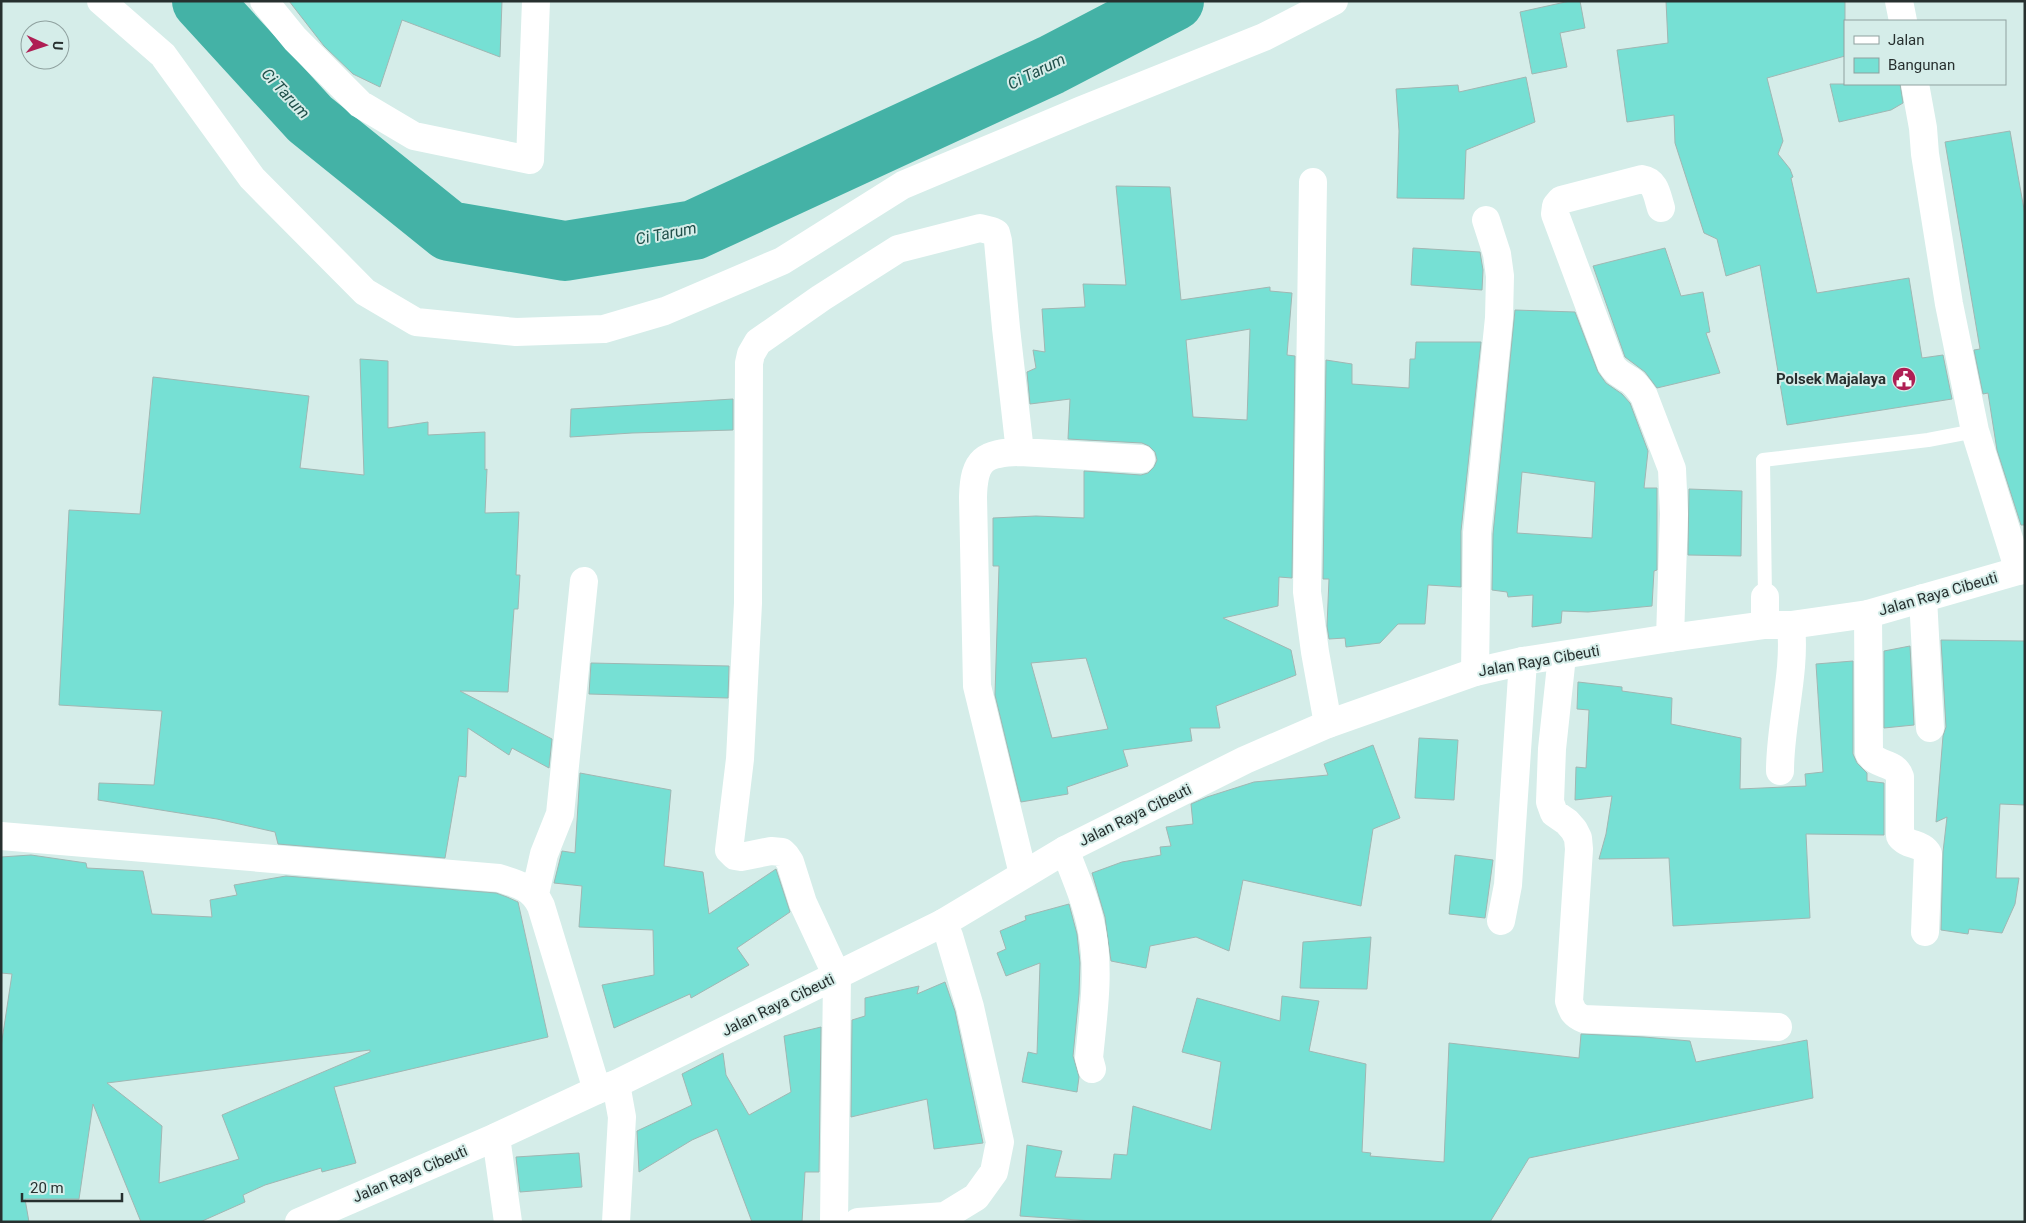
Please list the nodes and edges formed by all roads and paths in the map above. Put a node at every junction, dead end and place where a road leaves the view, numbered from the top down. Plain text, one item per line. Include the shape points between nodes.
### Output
1 (101, 1) edge
2 (264, 1) edge
3 (536, 1) edge
4 (1334, 1) edge
5 (1899, 1) edge
6 (1903, 20) edge
7 (1915, 85) edge
8 (1313, 182) dead end
9 (1661, 208) dead end
10 (1486, 220) dead end
11 (1975, 431) junction
12 (1020, 452) junction
13 (1141, 459) dead end
14 (2022, 570) edge
15 (584, 581) dead end
16 (1765, 597) joint
17 (1923, 598) junction
18 (1868, 614) junction
19 (1778, 625) junction
20 (1670, 638) junction
21 (1562, 656) junction
22 (1524, 661) junction
23 (1475, 672) junction
24 (1328, 724) junction
25 (1930, 728) dead end
26 (1780, 771) dead end
27 (1, 836) edge
28 (1065, 850) junction
29 (1023, 874) junction
30 (535, 894) junction
31 (1501, 921) dead end
32 (943, 923) junction
33 (1925, 932) dead end
34 (837, 976) junction
35 (1778, 1027) dead end
36 (1092, 1069) dead end
37 (607, 1087) junction
38 (496, 1137) junction
39 (333, 1215) edge
40 (299, 1222) edge
41 (508, 1222) edge
42 (616, 1222) edge
43 (834, 1222) edge
44 (858, 1222) edge

1 - 4 street via 163,55 252,178 364,292 416,322 516,332 604,329 665,311 782,261 902,185 1264,37
2 - 3 street via 295,39 360,104 414,136 530,160
5 - 6 street
7 - 11 street via 1949,304
8 - 24 street via 1307,592 1314,652
9 - 20 street via 1651,181 1642,179 1561,200 1555,214 1611,364 1644,396 1672,469 1674,514
10 - 23 street via 1500,276 1499,318 1477,534
11 - 14 street
11 - 16 lane via 1928,440 1763,460
12 - 13 street
12 - 29 street via 1002,452 981,461 973,479 973,497 977,686
12 - 34 street via 998,241 992,230 980,228 898,249 758,342 751,354 748,603 740,758 729,850 740,857 771,851 782,852 786,856 803,903
14 - 17 street, Jalan Raya Cibeuti
15 - 30 street via 560,814 544,854
16 - 19 street
17 - 18 street, Jalan Raya Cibeuti
17 - 25 street
18 - 19 street, Jalan Raya Cibeuti
18 - 33 street via 1869,753 1875,761 1898,771 1900,836 1904,841 1924,848 1928,854
19 - 20 street, Jalan Raya Cibeuti
19 - 26 street via 1792,640
20 - 21 street, Jalan Raya Cibeuti
21 - 22 street, Jalan Raya Cibeuti
21 - 35 street via 1550,802 1554,813 1567,822 1578,838 1571,1010 1584,1019
22 - 23 street, Jalan Raya Cibeuti
22 - 31 street via 1508,885
23 - 24 street, Jalan Raya Cibeuti
24 - 28 street, Jalan Raya Cibeuti via 1245,760
27 - 30 street via 499,878
28 - 29 street, Jalan Raya Cibeuti
28 - 36 street via 1093,932 1096,991 1089,1058
29 - 32 street, Jalan Raya Cibeuti
30 - 37 street
32 - 34 street, Jalan Raya Cibeuti
32 - 44 street via 970,1007 1000,1142 994,1172 976,1197 945,1216
34 - 37 street, Jalan Raya Cibeuti
34 - 43 street
37 - 38 street, Jalan Raya Cibeuti
37 - 42 street via 622,1117
38 - 39 street, Jalan Raya Cibeuti
38 - 41 street
39 - 40 street, Jalan Raya Cibeuti

